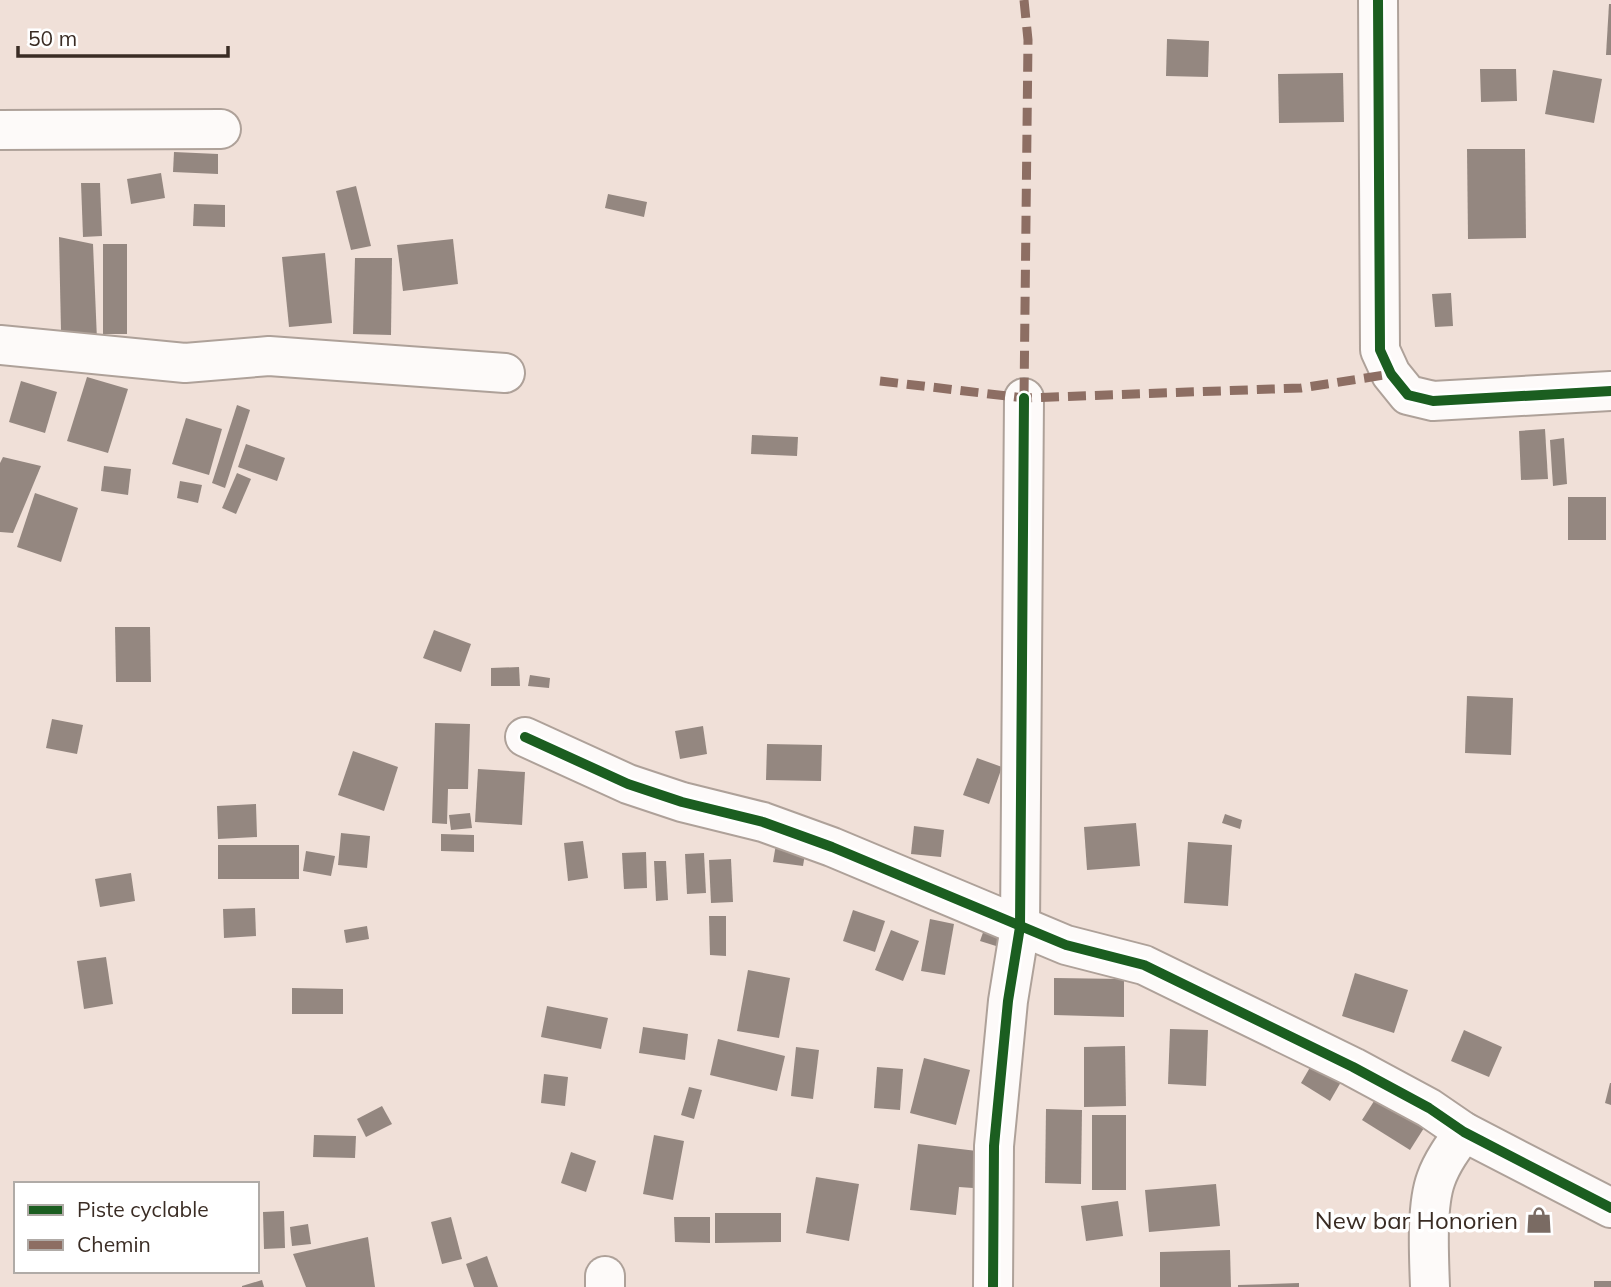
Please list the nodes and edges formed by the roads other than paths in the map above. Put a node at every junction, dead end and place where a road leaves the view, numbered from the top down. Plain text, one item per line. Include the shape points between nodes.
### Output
1 (1378, 0) edge
2 (221, 129) dead end
3 (0, 130) edge
4 (0, 345) edge
5 (505, 373) dead end
6 (1611, 391) edge
7 (1024, 398) dead end
8 (525, 737) dead end
9 (1020, 927) junction
10 (1464, 1132) junction
11 (1611, 1208) edge
12 (993, 1287) edge
13 (1430, 1287) edge

1 - 6 street via 1380,350 1391,374 1408,395 1433,401
2 - 3 street
4 - 5 street via 185,363 269,356
7 - 9 street
8 - 9 street via 628,784 763,822 832,847
9 - 10 street via 1066,945 1144,965 1353,1067
9 - 12 street via 994,1146
10 - 11 street
10 - 13 street via 1435,1181

